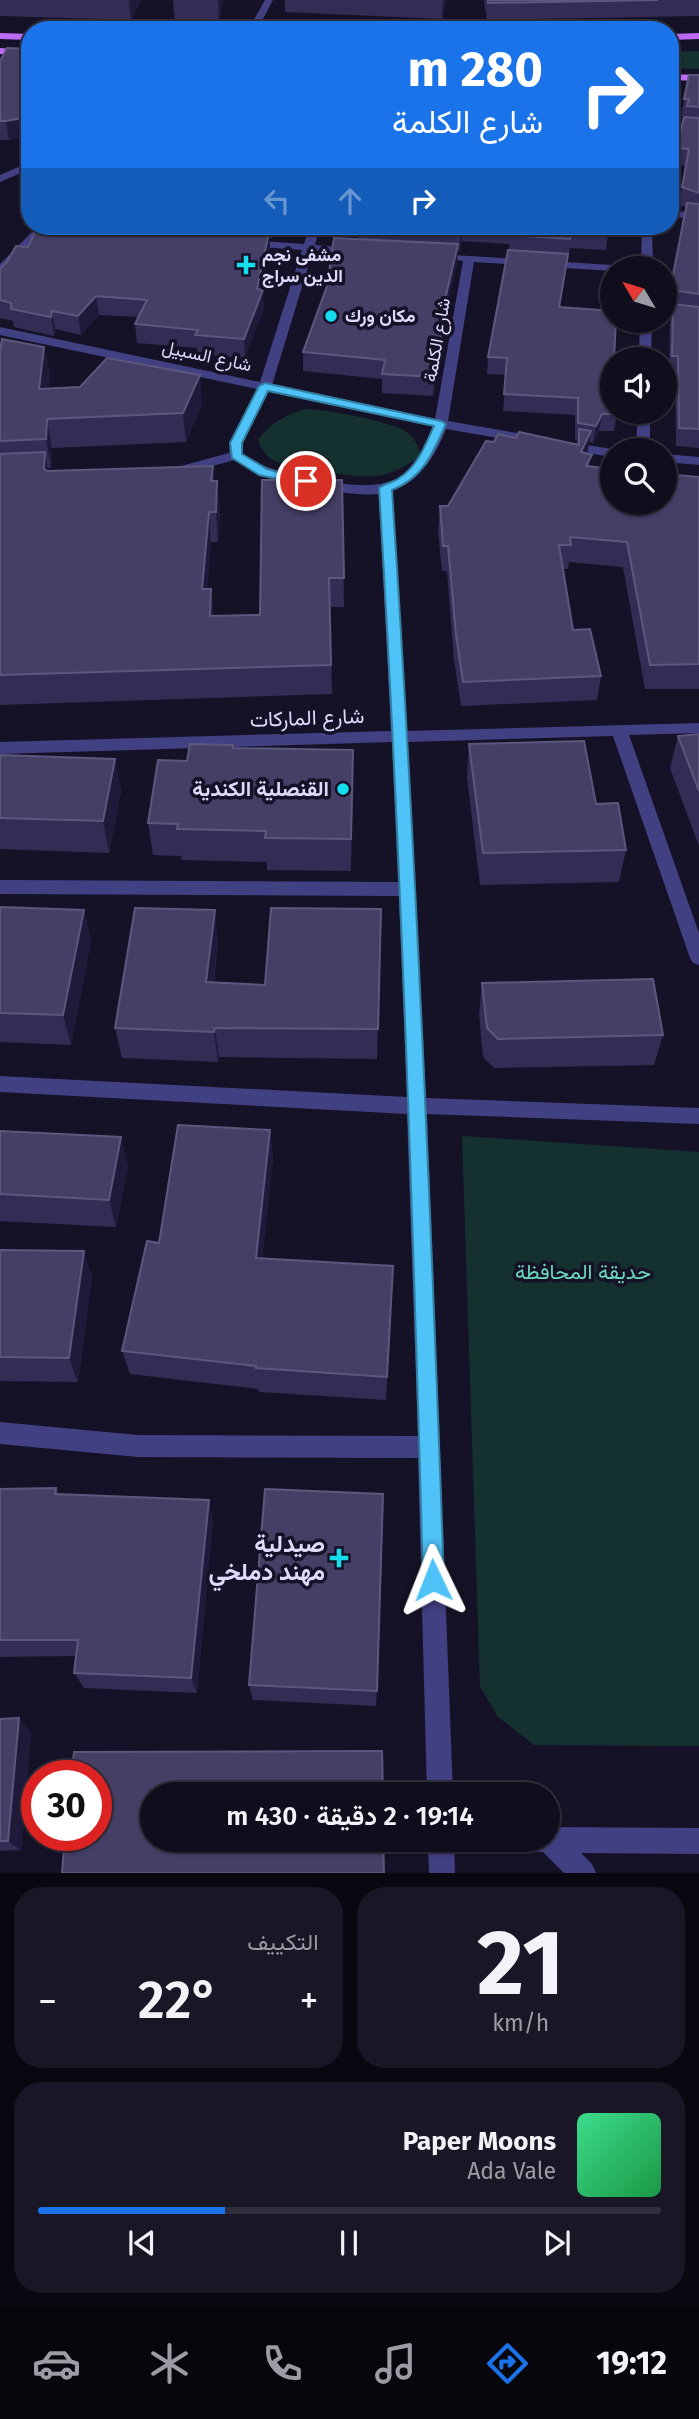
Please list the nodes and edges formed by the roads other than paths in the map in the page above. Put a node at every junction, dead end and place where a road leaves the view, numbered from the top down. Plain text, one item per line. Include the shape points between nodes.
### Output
1 (269, 0) edge
2 (257, 21) edge
3 (0, 36) edge
4 (699, 36) edge
5 (21, 37) edge
6 (679, 37) edge
7 (0, 51) edge
8 (21, 52) edge
9 (679, 77) edge
10 (699, 78) edge
11 (679, 128) edge
12 (699, 130) edge
13 (21, 169) edge
14 (0, 179) edge
15 (679, 215) edge
16 (699, 217) edge
17 (38, 235) edge
18 (313, 235) edge
19 (647, 235) edge
20 (228, 242) edge
21 (309, 248) junction
22 (362, 251) edge
23 (442, 256) edge
24 (647, 256) edge
25 (469, 258) junction
26 (600, 267) edge
27 (0, 270) edge
28 (677, 316) edge
29 (699, 318) edge
30 (0, 331) edge
31 (265, 386) junction
32 (441, 424) junction
33 (600, 451) edge
34 (236, 455) junction
35 (677, 459) edge
36 (699, 461) edge
37 (165, 471) edge
38 (385, 488) junction
39 (699, 728) edge
40 (619, 730) junction
41 (401, 736) junction
42 (0, 748) edge
43 (0, 887) edge
44 (408, 889) junction
45 (699, 958) edge
46 (0, 1084) edge
47 (419, 1105) junction
48 (699, 1116) edge
49 (0, 1433) edge
50 (429, 1447) junction
51 (440, 1782) edge
52 (560, 1840) edge
53 (699, 1841) edge
54 (560, 1851) edge
55 (441, 1852) edge
56 (442, 1873) edge
57 (583, 1873) edge

1 - 2 street
3 - 5 main road
4 - 6 main road
7 - 8 main road
9 - 10 main road
11 - 12 street
13 - 14 street
15 - 16 street
17 - 27 street
18 - 21 street
19 - 24 street
20 - 21 street
21 - 22 street
21 - 31 street
23 - 25 street
25 - 26 street
25 - 32 street, شارع الكلمة
28 - 29 street
30 - 31 street, شارع السبيل
31 - 32 street, شارع السبيل
31 - 34 street via 236,443
32 - 33 street, شارع السبيل
32 - 38 street, شارع الكلمة via 425,459 403,481
34 - 37 street
34 - 38 street, شارع الكلمة via 263,472 283,477 352,490
35 - 36 street
38 - 41 street
39 - 40 street, شارع الماركات
40 - 41 street, شارع الماركات
40 - 45 street
41 - 42 street, شارع الماركات
41 - 44 street
43 - 44 street
44 - 47 street
46 - 47 street
47 - 48 street
47 - 50 street
49 - 50 street via 138,1446
50 - 51 street
52 - 53 street
54 - 57 street
55 - 56 street

